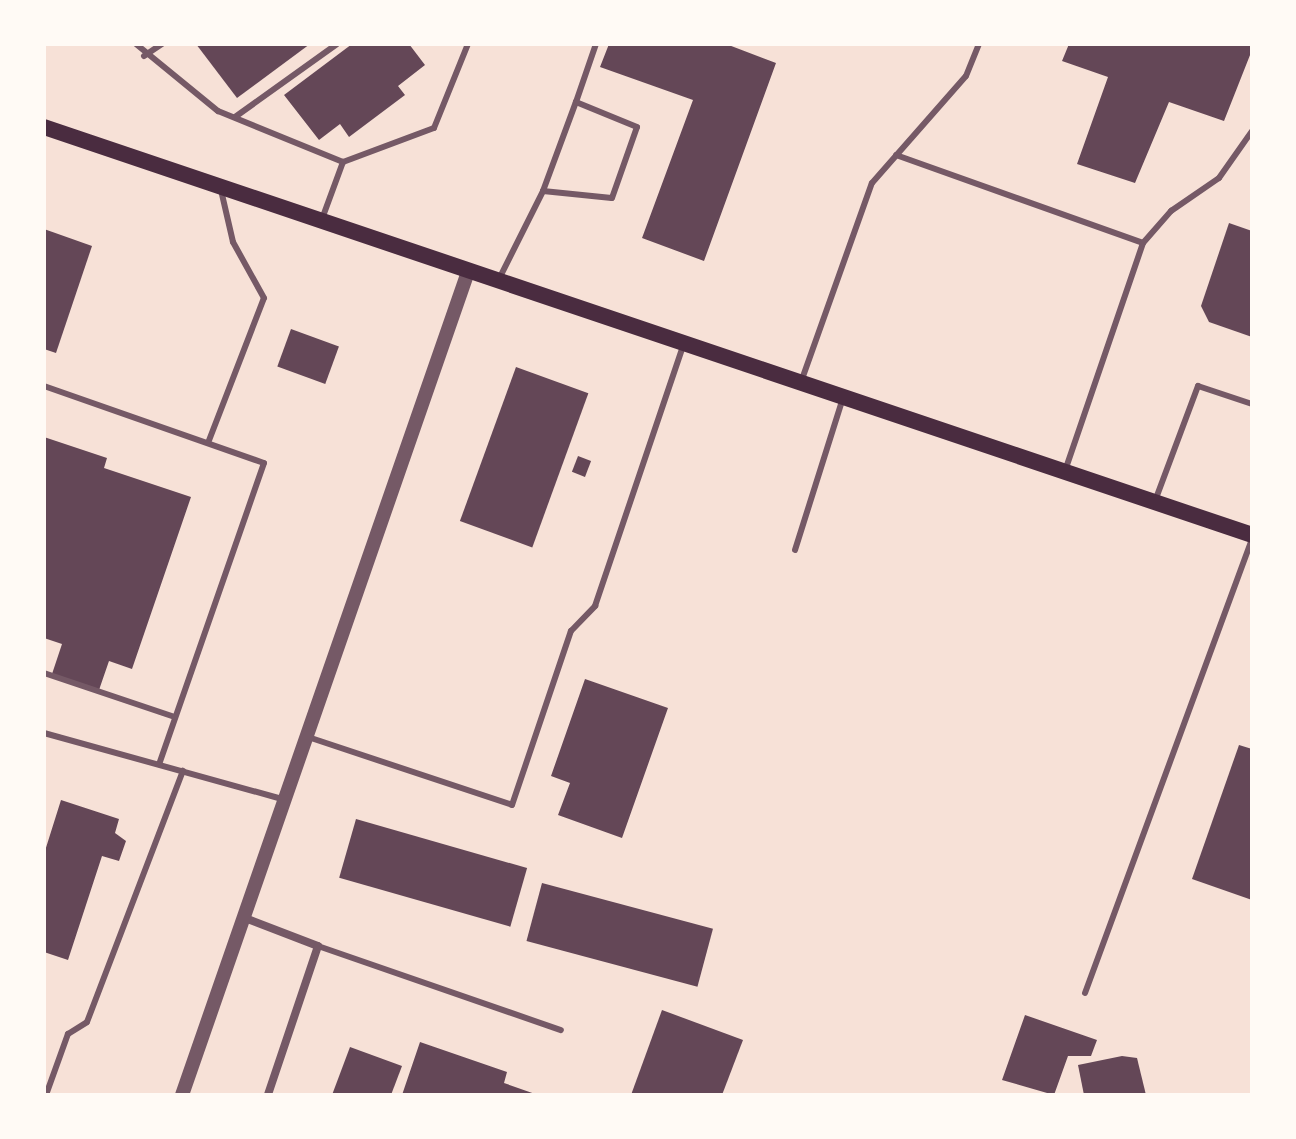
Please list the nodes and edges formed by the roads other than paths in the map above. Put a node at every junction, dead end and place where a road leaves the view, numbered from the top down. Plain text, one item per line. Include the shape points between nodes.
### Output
1 (136, 44) edge
2 (162, 44) edge
3 (337, 44) edge
4 (468, 44) edge
5 (596, 44) edge
6 (979, 44) edge
7 (144, 56) junction
8 (576, 102) junction
9 (235, 117) junction
10 (44, 127) edge
11 (1252, 131) edge
12 (896, 155) junction
13 (343, 162) junction
14 (220, 187) junction
15 (543, 191) junction
16 (321, 223) junction
17 (1143, 243) junction
18 (468, 272) junction
19 (498, 282) junction
20 (683, 344) junction
21 (800, 384) junction
22 (44, 386) edge
23 (843, 398) junction
24 (1252, 404) edge
25 (208, 443) junction
26 (1065, 471) junction
27 (1154, 502) junction
28 (1252, 537) edge
29 (795, 550) dead end
30 (44, 673) edge
31 (175, 717) junction
32 (44, 733) edge
33 (308, 737) junction
34 (159, 764) junction
35 (183, 771) junction
36 (286, 800) junction
37 (245, 918) junction
38 (318, 946) junction
39 (1085, 993) dead end
40 (561, 1030) dead end
41 (46, 1095) edge
42 (182, 1095) edge
43 (268, 1095) edge

1 - 7 lane
2 - 7 lane
3 - 9 lane
4 - 13 lane via 434,128
5 - 8 lane
6 - 12 lane via 966,76
7 - 9 lane
8 - 15 lane
8 - 15 lane via 637,127 612,198
9 - 13 lane
10 - 14 main road
11 - 17 lane via 1219,178 1171,211
12 - 17 lane
12 - 21 lane via 872,183
13 - 16 lane
14 - 16 main road
14 - 25 lane via 233,242 264,298
15 - 19 lane
16 - 18 main road
17 - 26 lane
18 - 19 main road
18 - 33 street
19 - 20 main road
20 - 21 main road
20 - 33 lane via 595,606 571,631 512,805
21 - 23 main road
22 - 25 lane
23 - 26 main road
23 - 29 lane
24 - 27 lane via 1198,386
25 - 31 lane via 264,463
26 - 27 main road
27 - 28 main road
28 - 39 lane
30 - 31 lane
31 - 34 lane
32 - 34 lane
33 - 36 street
34 - 35 lane
35 - 36 lane
35 - 41 lane via 87,1022 68,1034
36 - 37 street
37 - 38 street
37 - 42 street
38 - 40 lane
38 - 43 street

